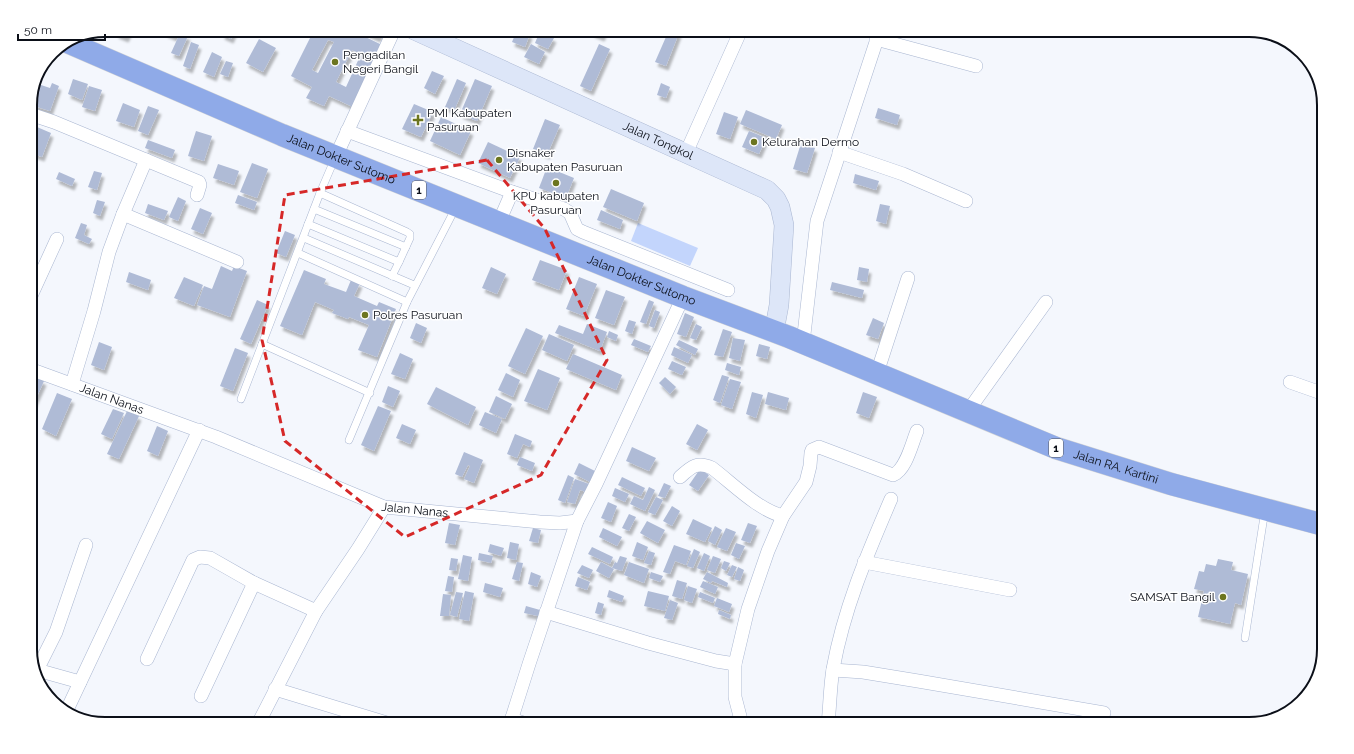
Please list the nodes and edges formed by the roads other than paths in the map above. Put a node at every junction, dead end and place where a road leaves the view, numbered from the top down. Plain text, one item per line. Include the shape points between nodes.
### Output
1 (391, 37) edge
2 (429, 37) edge
3 (739, 37) edge
4 (877, 37) edge
5 (884, 37) edge
6 (73, 45) edge
7 (976, 66) dead end
8 (37, 116) edge
9 (348, 131) junction
10 (839, 152) junction
11 (686, 153) junction
12 (336, 156) junction
13 (146, 160) junction
14 (512, 192) junction
15 (320, 193) junction
16 (197, 195) dead end
17 (966, 201) dead end
18 (457, 205) junction
19 (314, 209) junction
20 (123, 214) junction
21 (499, 222) junction
22 (308, 224) junction
23 (304, 238) junction
24 (57, 239) dead end
25 (406, 248) junction
26 (298, 253) junction
27 (237, 262) dead end
28 (399, 262) junction
29 (392, 276) junction
30 (908, 278) dead end
31 (37, 283) edge
32 (414, 285) junction
33 (728, 290) dead end
34 (683, 297) junction
35 (407, 302) junction
36 (1046, 302) dead end
37 (790, 338) junction
38 (262, 344) junction
39 (37, 372) edge
40 (876, 373) junction
41 (1290, 382) dead end
42 (72, 384) junction
43 (1317, 392) edge
44 (370, 393) junction
45 (241, 400) dead end
46 (968, 411) junction
47 (199, 430) junction
48 (917, 431) dead end
49 (349, 440) dead end
50 (680, 477) dead end
51 (891, 499) dead end
52 (384, 508) junction
53 (1265, 508) junction
54 (777, 515) junction
55 (577, 521) junction
56 (1317, 523) edge
57 (86, 544) dead end
58 (864, 562) junction
59 (254, 582) junction
60 (1010, 590) dead end
61 (316, 611) junction
62 (546, 612) junction
63 (1245, 638) dead end
64 (147, 659) dead end
65 (726, 663) junction
66 (39, 667) edge
67 (833, 670) junction
68 (41, 673) edge
69 (80, 682) junction
70 (276, 689) junction
71 (201, 696) dead end
72 (69, 706) edge
73 (1104, 713) dead end
74 (262, 717) edge
75 (367, 717) edge
76 (513, 717) edge
77 (740, 717) edge
78 (829, 717) edge

1 - 9 street
2 - 11 street, Jalan Tongkol
3 - 11 street
4 - 10 street
5 - 7 street
6 - 12 highway, Jalan Dokter Sutomo / 1
8 - 13 street
9 - 12 street
9 - 14 street
10 - 17 street via 904,174
10 - 37 street via 817,221
11 - 37 street, Jalan Tongkol via 767,190 776,199 784,224 779,305
12 - 15 lane
12 - 18 highway, Jalan Dokter Sutomo / 1
13 - 16 street via 199,182
13 - 20 street
14 - 21 street
14 - 33 street via 570,213 577,229 583,232
15 - 19 lane
15 - 25 lane via 407,232 410,238
18 - 21 highway, Jalan Dokter Sutomo / 1
18 - 32 lane
19 - 22 lane
19 - 25 lane
20 - 27 street
20 - 42 street via 109,252
21 - 34 highway, Jalan Dokter Sutomo / 1
22 - 23 lane
22 - 28 lane
23 - 26 lane
23 - 29 lane
24 - 31 street
25 - 28 lane
26 - 35 lane
26 - 38 lane
28 - 29 lane
29 - 32 lane
30 - 40 street
32 - 35 lane
34 - 37 highway, Jalan Dokter Sutomo / 1
34 - 55 street
35 - 44 lane
36 - 46 street
37 - 40 highway, Jalan RA. Kartini / 1
38 - 44 lane
38 - 45 lane
39 - 42 street, Jalan Nanas
40 - 46 highway, Jalan RA. Kartini / 1
41 - 43 street
42 - 47 street, Jalan Nanas
44 - 49 lane
46 - 53 highway, Jalan RA. Kartini / 1 via 1056,448 1171,484
47 - 52 street, Jalan Nanas
47 - 69 street
48 - 54 street via 902,467 893,475 816,448 810,453 806,482
50 - 54 street via 691,467 706,465 760,506
51 - 58 street
52 - 55 street, Jalan Nanas via 540,522
52 - 61 street
53 - 56 highway, Jalan RA. Kartini / 1
53 - 63 lane
54 - 65 street via 748,609
55 - 62 street
57 - 66 street via 56,632
58 - 60 street
58 - 67 street via 847,608
59 - 61 street
59 - 64 street via 210,558 200,557 192,560
59 - 71 street
61 - 70 street
62 - 65 street via 648,644
62 - 76 street
65 - 77 street
67 - 73 street via 863,672
67 - 78 street
68 - 69 street
69 - 72 street
70 - 74 street
70 - 75 street

